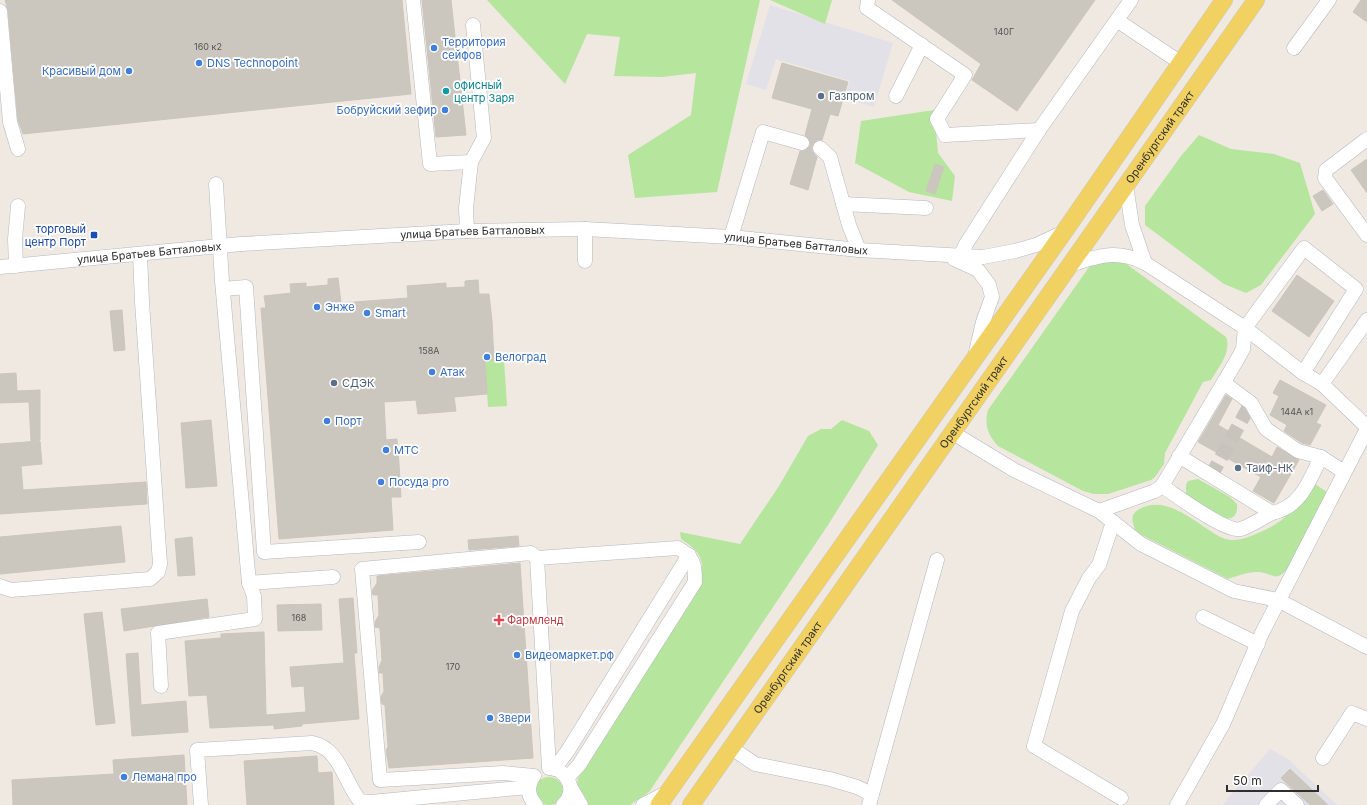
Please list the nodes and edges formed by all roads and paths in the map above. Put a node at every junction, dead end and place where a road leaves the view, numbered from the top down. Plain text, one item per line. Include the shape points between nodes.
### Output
1 (413, 0) edge
2 (868, 0) edge
3 (1131, 0) edge
4 (1224, 0) edge
5 (1256, 0) edge
6 (1329, 0) edge
7 (0, 11) edge
8 (1118, 20) junction
9 (472, 25) dead end
10 (922, 45) junction
11 (1294, 48) dead end
12 (1181, 63) junction
13 (896, 96) dead end
14 (1039, 130) junction
15 (1367, 139) edge
16 (802, 143) dead end
17 (820, 148) dead end
18 (18, 149) dead end
19 (471, 162) junction
20 (216, 184) dead end
21 (1126, 185) junction
22 (843, 204) junction
23 (18, 206) dead end
24 (926, 208) dead end
25 (585, 229) junction
26 (467, 231) junction
27 (1064, 232) junction
28 (1367, 235) edge
29 (731, 237) junction
30 (219, 245) junction
31 (858, 250) junction
32 (140, 254) junction
33 (946, 256) junction
34 (960, 256) junction
35 (585, 261) dead end
36 (1145, 263) junction
37 (1070, 265) junction
38 (16, 266) junction
39 (0, 267) edge
40 (223, 289) junction
41 (1367, 320) edge
42 (1245, 328) junction
43 (973, 361) junction
44 (1303, 373) junction
45 (1224, 383) junction
46 (1322, 384) junction
47 (1367, 428) edge
48 (953, 433) junction
49 (1179, 456) junction
50 (1321, 457) junction
51 (1344, 472) junction
52 (1162, 486) junction
53 (1099, 510) junction
54 (1272, 513) junction
55 (1113, 522) junction
56 (419, 542) dead end
57 (689, 554) junction
58 (537, 558) junction
59 (937, 560) dead end
60 (333, 577) dead end
61 (249, 583) junction
62 (0, 586) edge
63 (1278, 600) junction
64 (1203, 617) dead end
65 (1258, 644) junction
66 (1367, 647) edge
67 (161, 686) dead end
68 (1367, 719) edge
69 (730, 747) junction
70 (1323, 758) dead end
71 (552, 769) junction
72 (569, 782) junction
73 (530, 793) edge
74 (664, 798) edge
75 (1121, 798) dead end
76 (870, 800) edge
77 (201, 805) edge
78 (563, 805) edge
79 (581, 805) edge
80 (643, 805) edge
81 (691, 805) edge
82 (1177, 805) edge
83 (1266, 805) edge
84 (1297, 805) edge

1 - 19 street via 430,164
2 - 10 street via 867,8
3 - 8 street
4 - 12 main road
5 - 21 main road, Оренбургский тракт
6 - 11 street
7 - 18 street via 10,122
8 - 12 street
8 - 14 street
9 - 19 street via 484,138
10 - 13 street
10 - 14 street via 965,75 937,119 945,135
12 - 27 main road
14 - 34 street
15 - 28 street via 1326,170 1325,178
16 - 29 street via 763,132
17 - 22 street via 830,157
19 - 26 street via 466,208
20 - 30 street
21 - 36 street via 1132,225
21 - 37 main road, Оренбургский тракт
22 - 24 street
22 - 31 street
23 - 38 street
25 - 26 street, улица Братьев Батталовых
25 - 29 street, улица Братьев Батталовых
25 - 35 street
26 - 30 street, улица Братьев Батталовых
27 - 34 street, улица Братьев Батталовых via 1015,251 983,257
27 - 43 main road
29 - 31 street, улица Братьев Батталовых
30 - 32 street, улица Братьев Батталовых
30 - 40 street
31 - 33 street, улица Братьев Батталовых
32 - 38 street, улица Братьев Батталовых
32 - 62 street via 160,564 158,572 150,579 11,590
33 - 34 street, улица Братьев Батталовых
33 - 43 street, улица Братьев Батталовых via 978,270 989,285 992,297
36 - 37 street via 1133,257 1111,254
36 - 42 street
37 - 48 main road, Оренбургский тракт
38 - 39 street, улица Братьев Батталовых
40 - 56 street via 246,286 264,552
40 - 61 street
41 - 46 street
42 - 44 street
42 - 44 street via 1304,248 1356,289
42 - 45 street via 1243,349
43 - 74 main road
44 - 46 street
45 - 49 street
45 - 50 street via 1251,403 1266,429 1298,451
46 - 47 street
47 - 51 street
48 - 53 street via 1014,470
48 - 69 main road, Оренбургский тракт
49 - 52 street
49 - 54 street
50 - 51 street
50 - 54 street via 1302,494 1288,508
51 - 63 street
52 - 53 street via 1155,491
52 - 54 street via 1231,529 1240,529
53 - 55 street
55 - 63 street via 1141,544 1234,591
55 - 75 street via 1099,565 1089,578 1072,611 1034,746
57 - 58 street via 678,548
57 - 71 street via 567,752
57 - 72 street via 695,568 695,582
58 - 71 street
58 - 73 street via 531,553 362,569 380,780 503,773
59 - 76 street
60 - 61 street
61 - 67 street via 254,596 255,619 158,633
63 - 65 street
63 - 66 street
64 - 65 street
65 - 82 street via 1223,724
68 - 70 street via 1352,713
69 - 76 street via 755,764 857,787
69 - 81 main road, Оренбургский тракт
71 - 72 street via 560,771
71 - 73 street via 543,769
72 - 78 street via 569,797
72 - 79 street
73 - 77 street via 360,801 331,752 322,745 305,744 197,750
74 - 80 street
83 - 84 street via 1281,790

